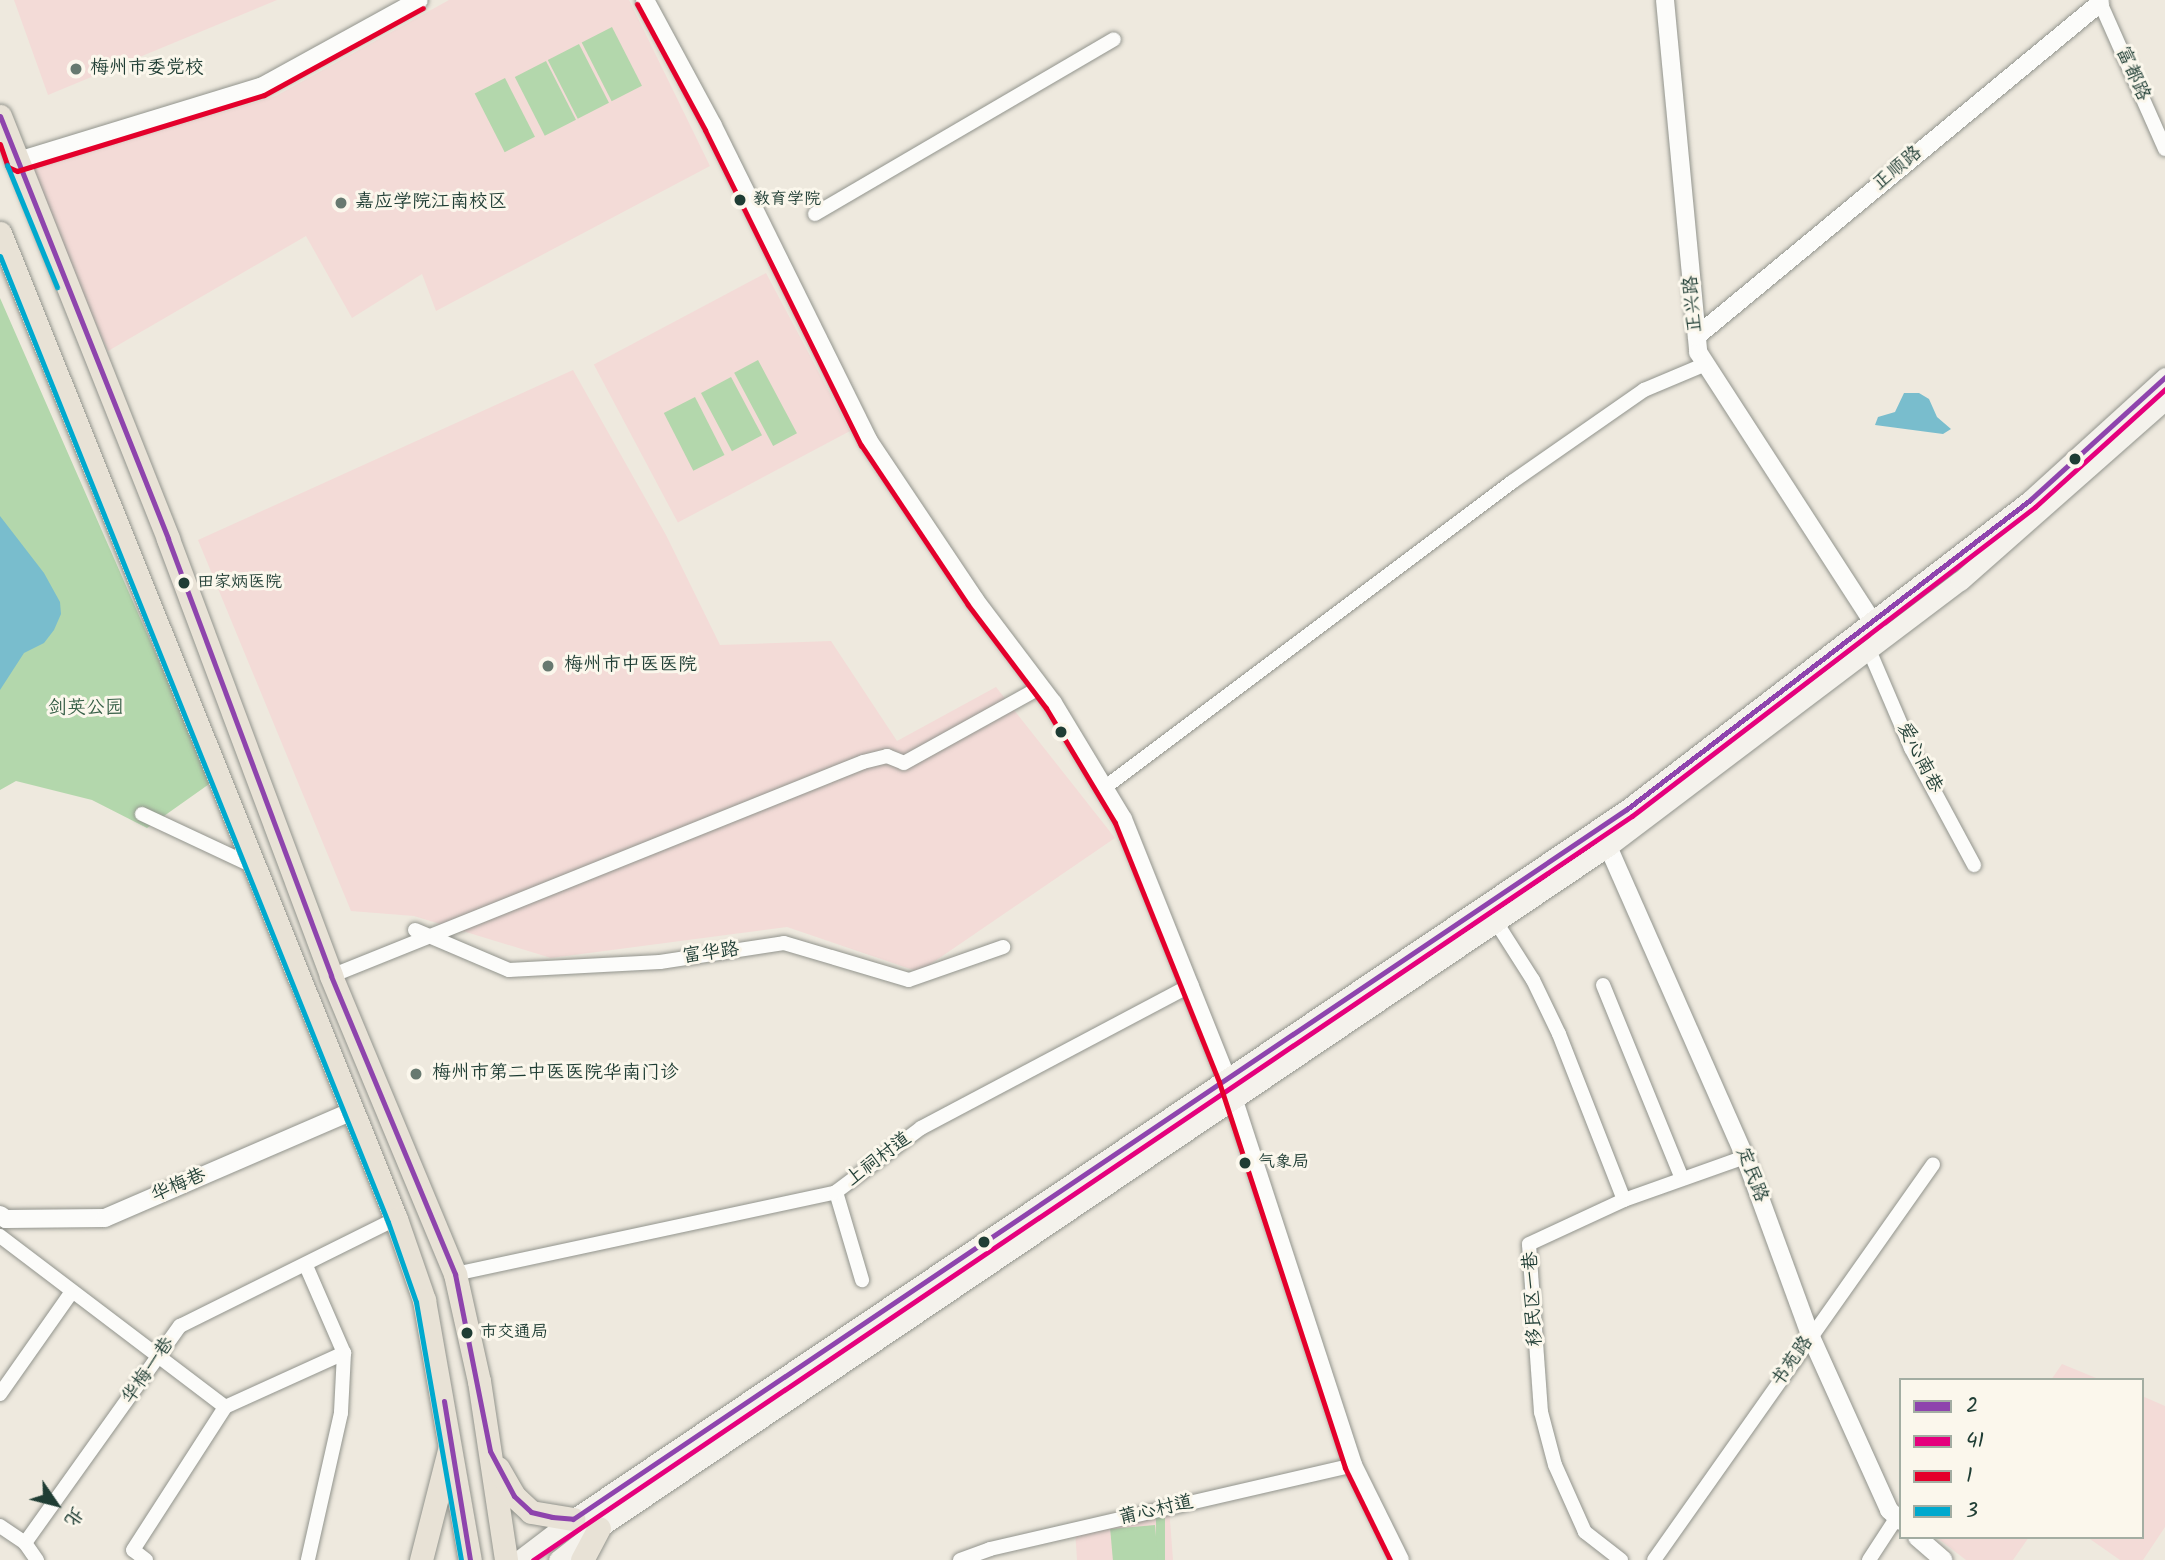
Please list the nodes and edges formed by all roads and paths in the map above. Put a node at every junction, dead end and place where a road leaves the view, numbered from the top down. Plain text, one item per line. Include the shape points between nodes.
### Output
1 (419, 0) edge
2 (645, 0) edge
3 (1665, 0) edge
4 (2099, 1) edge
5 (1114, 39) dead end
6 (0, 116) edge
7 (2165, 149) edge
8 (15, 162) junction
9 (815, 214) dead end
10 (0, 233) edge
11 (1697, 336) junction
12 (1706, 364) junction
13 (2165, 377) edge
14 (2165, 400) edge
15 (1875, 637) junction
16 (1041, 687) junction
17 (1104, 788) junction
18 (142, 814) dead end
19 (1604, 837) junction
20 (251, 865) junction
21 (1974, 865) dead end
22 (298, 886) junction
23 (266, 902) junction
24 (1496, 922) junction
25 (415, 930) dead end
26 (1003, 947) dead end
27 (331, 976) junction
28 (1191, 985) junction
29 (1603, 985) dead end
30 (1227, 1079) junction
31 (1233, 1100) junction
32 (351, 1112) junction
33 (1745, 1157) junction
34 (1933, 1165) dead end
35 (1682, 1179) junction
36 (836, 1192) junction
37 (1624, 1200) junction
38 (396, 1219) junction
39 (1, 1225) edge
40 (307, 1268) dead end
41 (455, 1274) junction
42 (862, 1280) dead end
43 (71, 1293) junction
44 (1811, 1337) junction
45 (344, 1353) junction
46 (161, 1356) junction
47 (0, 1394) edge
48 (225, 1407) junction
49 (451, 1440) junction
50 (490, 1451) junction
51 (1353, 1465) junction
52 (573, 1519) junction
53 (1899, 1519) edge
54 (0, 1526) edge
55 (599, 1528) junction
56 (1922, 1539) edge
57 (25, 1544) junction
58 (37, 1560) edge
59 (146, 1560) edge
60 (308, 1560) edge
61 (421, 1560) edge
62 (470, 1560) edge
63 (506, 1560) edge
64 (519, 1560) edge
65 (558, 1560) edge
66 (582, 1560) edge
67 (960, 1560) edge
68 (1400, 1560) edge
69 (1620, 1560) edge
70 (1654, 1560) edge
71 (1869, 1560) edge
72 (1943, 1560) edge

1 - 8 street via 261,87
2 - 16 street via 868,440 975,600
3 - 11 street, 正兴路
4 - 7 street, 富都路
4 - 11 street, 正顺路
5 - 9 street
6 - 8 main road
8 - 22 main road via 168,539
10 - 20 main road
11 - 12 street, 正兴路 via 1698,352
12 - 15 street, 正兴路
12 - 17 street via 1644,390 1512,482
13 - 15 main road
14 - 15 main road via 1980,564
15 - 19 main road
15 - 19 main road
15 - 21 street, 爱心南巷 via 1911,748
16 - 17 street
16 - 27 street via 904,763 887,756 863,762
17 - 28 street via 1123,819
18 - 20 street
19 - 24 main road
19 - 30 main road
19 - 33 street, 定民路
20 - 23 main road
22 - 23 main road
22 - 27 main road
23 - 32 main road
24 - 31 main road
24 - 37 street via 1533,980 1559,1034
25 - 26 street, 富华路 via 509,970 660,962 784,943 909,980
27 - 41 main road
28 - 30 street
28 - 36 street, 上祠村道 via 921,1128
29 - 35 street
30 - 31 street
30 - 52 main road
31 - 51 street
31 - 55 main road
32 - 38 main road
32 - 39 street, 华梅巷 via 105,1218
33 - 35 street, 移民区一巷
33 - 44 street, 定民路
34 - 44 street, 书苑路
35 - 37 street, 移民区一巷
36 - 41 street, 上祠村道
36 - 42 street
37 - 69 street, 移民区一巷 via 1529,1244 1541,1412 1555,1465 1585,1532
38 - 46 street, 华梅一巷 via 180,1326
38 - 49 main road via 424,1300
39 - 43 street
40 - 45 street
41 - 50 main road
43 - 46 street
43 - 47 street
44 - 53 street, 定民路
44 - 70 street, 书苑路
45 - 48 street
45 - 60 street via 341,1413
46 - 48 street
46 - 57 street, 华梅一巷
48 - 59 street via 133,1550
49 - 61 main road
49 - 62 main road
50 - 52 main road via 503,1482 531,1512
50 - 63 main road
51 - 67 street, 莆心村道 via 990,1549
51 - 68 street
52 - 64 main road
53 - 71 street
54 - 57 street
55 - 65 main road
55 - 66 main road
56 - 72 street
57 - 58 street

